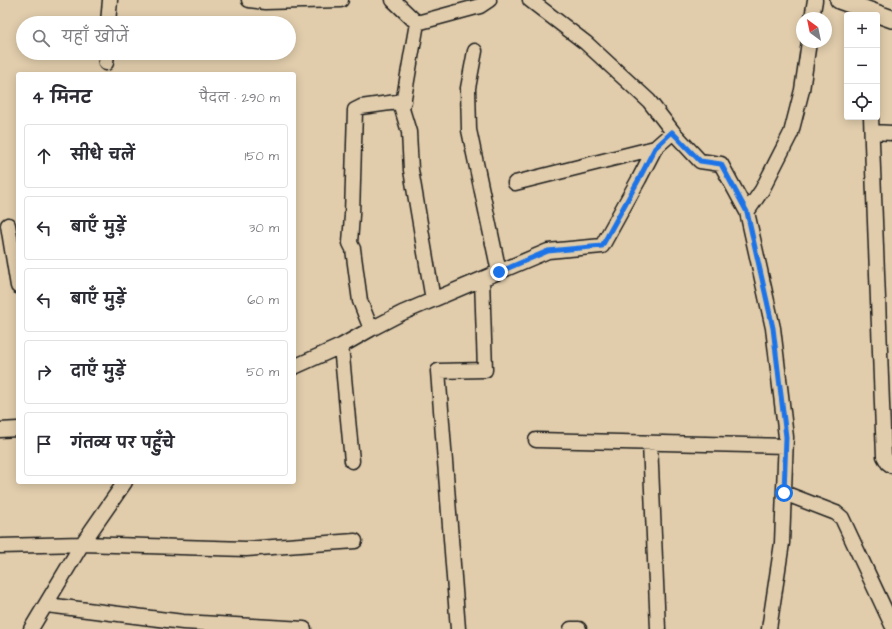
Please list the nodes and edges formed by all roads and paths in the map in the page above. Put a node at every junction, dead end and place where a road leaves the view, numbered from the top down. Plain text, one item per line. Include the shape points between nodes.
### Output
1 (110, 0) edge
2 (249, 0) edge
3 (341, 0) edge
4 (393, 0) edge
5 (489, 0) edge
6 (530, 0) edge
7 (815, 0) edge
8 (839, 0) edge
9 (813, 12) edge
10 (868, 12) edge
11 (109, 16) edge
12 (880, 16) edge
13 (892, 19) edge
14 (417, 23) junction
15 (808, 48) edge
16 (475, 51) dead end
17 (404, 101) junction
18 (871, 120) edge
19 (672, 132) junction
20 (872, 132) junction
21 (892, 133) edge
22 (655, 148) junction
23 (515, 183) dead end
24 (747, 212) junction
25 (8, 225) dead end
26 (499, 272) junction
27 (16, 274) edge
28 (482, 279) junction
29 (433, 300) junction
30 (371, 329) junction
31 (341, 346) junction
32 (296, 366) edge
33 (16, 429) edge
34 (0, 430) edge
35 (536, 440) dead end
36 (650, 443) junction
37 (785, 446) junction
38 (352, 461) dead end
39 (892, 466) edge
40 (123, 484) edge
41 (784, 493) junction
42 (355, 541) dead end
43 (82, 544) junction
44 (0, 546) edge
45 (47, 605) junction
46 (892, 625) edge
47 (182, 626) edge
48 (31, 629) edge
49 (304, 629) edge
50 (458, 629) edge
51 (571, 629) edge
52 (579, 629) edge
53 (658, 629) edge
54 (768, 629) edge

1 - 11 street
2 - 3 street
4 - 14 street
5 - 14 street via 480,6
6 - 19 street via 586,43 649,101
7 - 9 street
8 - 10 street
12 - 13 street
14 - 17 street
15 - 24 street via 802,90 791,133 762,190
16 - 26 street via 468,88 469,130
17 - 29 street via 402,109 409,132 411,170
17 - 30 street via 355,110 350,243 355,260 360,301
18 - 20 street
19 - 22 street
19 - 24 street via 700,161 721,164
20 - 21 street
20 - 39 street via 884,456
22 - 23 street
22 - 26 street via 602,246 548,251
24 - 37 street via 773,328
25 - 27 street
26 - 28 street
28 - 29 street
28 - 50 street via 485,370 438,371
29 - 30 street
30 - 31 street
31 - 32 street
31 - 38 street
33 - 34 street
35 - 36 street
36 - 37 street
36 - 53 street
37 - 41 street
40 - 43 street
41 - 46 street via 836,513 842,518
41 - 54 street via 782,543
42 - 43 street via 246,549
43 - 44 street
43 - 45 street
45 - 47 street
45 - 48 street
47 - 49 street
51 - 52 street

